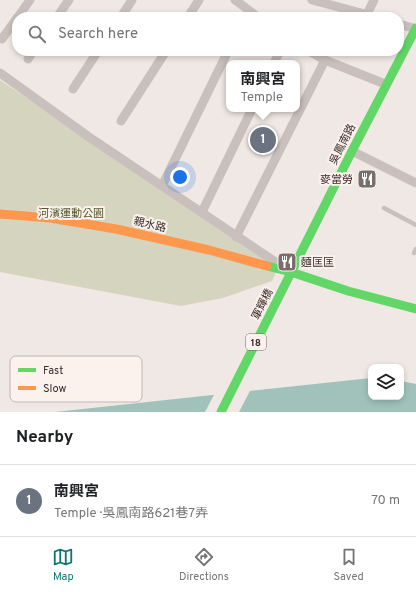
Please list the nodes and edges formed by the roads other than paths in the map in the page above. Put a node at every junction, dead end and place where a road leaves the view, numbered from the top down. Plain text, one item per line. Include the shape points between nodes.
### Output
1 (30, 0) edge
2 (69, 0) edge
3 (132, 0) edge
4 (199, 0) edge
5 (235, 0) edge
6 (312, 0) edge
7 (374, 0) edge
8 (21, 12) edge
9 (61, 12) edge
10 (124, 12) edge
11 (191, 12) edge
12 (246, 12) edge
13 (357, 12) edge
14 (372, 12) edge
15 (12, 25) edge
16 (404, 25) edge
17 (416, 28) edge
18 (2, 39) dead end
19 (404, 50) edge
20 (30, 56) edge
21 (95, 56) edge
22 (163, 56) edge
23 (226, 56) edge
24 (318, 56) edge
25 (400, 56) edge
26 (28, 59) dead end
27 (325, 60) junction
28 (0, 74) edge
29 (385, 84) junction
30 (73, 89) dead end
31 (300, 109) edge
32 (251, 112) edge
33 (299, 112) edge
34 (121, 122) dead end
35 (352, 151) junction
36 (416, 183) edge
37 (162, 186) junction
38 (384, 208) dead end
39 (202, 212) junction
40 (0, 214) edge
41 (416, 225) edge
42 (236, 236) junction
43 (291, 272) junction
44 (416, 309) edge
45 (221, 412) edge

1 - 8 street
2 - 9 street
3 - 10 street
4 - 11 street
5 - 12 street
6 - 13 street
7 - 14 street
15 - 18 street
16 - 17 street
17 - 19 main road, 吳鳳南路 / 18
20 - 26 street
21 - 30 street
22 - 34 street
23 - 37 street
24 - 27 street
25 - 29 main road, 吳鳳南路 / 18
27 - 29 street
27 - 31 street
28 - 37 street via 89,138
29 - 35 main road, 吳鳳南路 / 18
32 - 39 street
33 - 42 street
35 - 36 street
35 - 43 main road, 吳鳳南路 / 18
37 - 39 street
38 - 41 lane
39 - 42 street
40 - 43 main road, 親水路 via 50,218 116,229 210,250
42 - 43 street
43 - 44 main road, 親水路 via 348,291
43 - 45 main road, 軍輝橋 / 18

